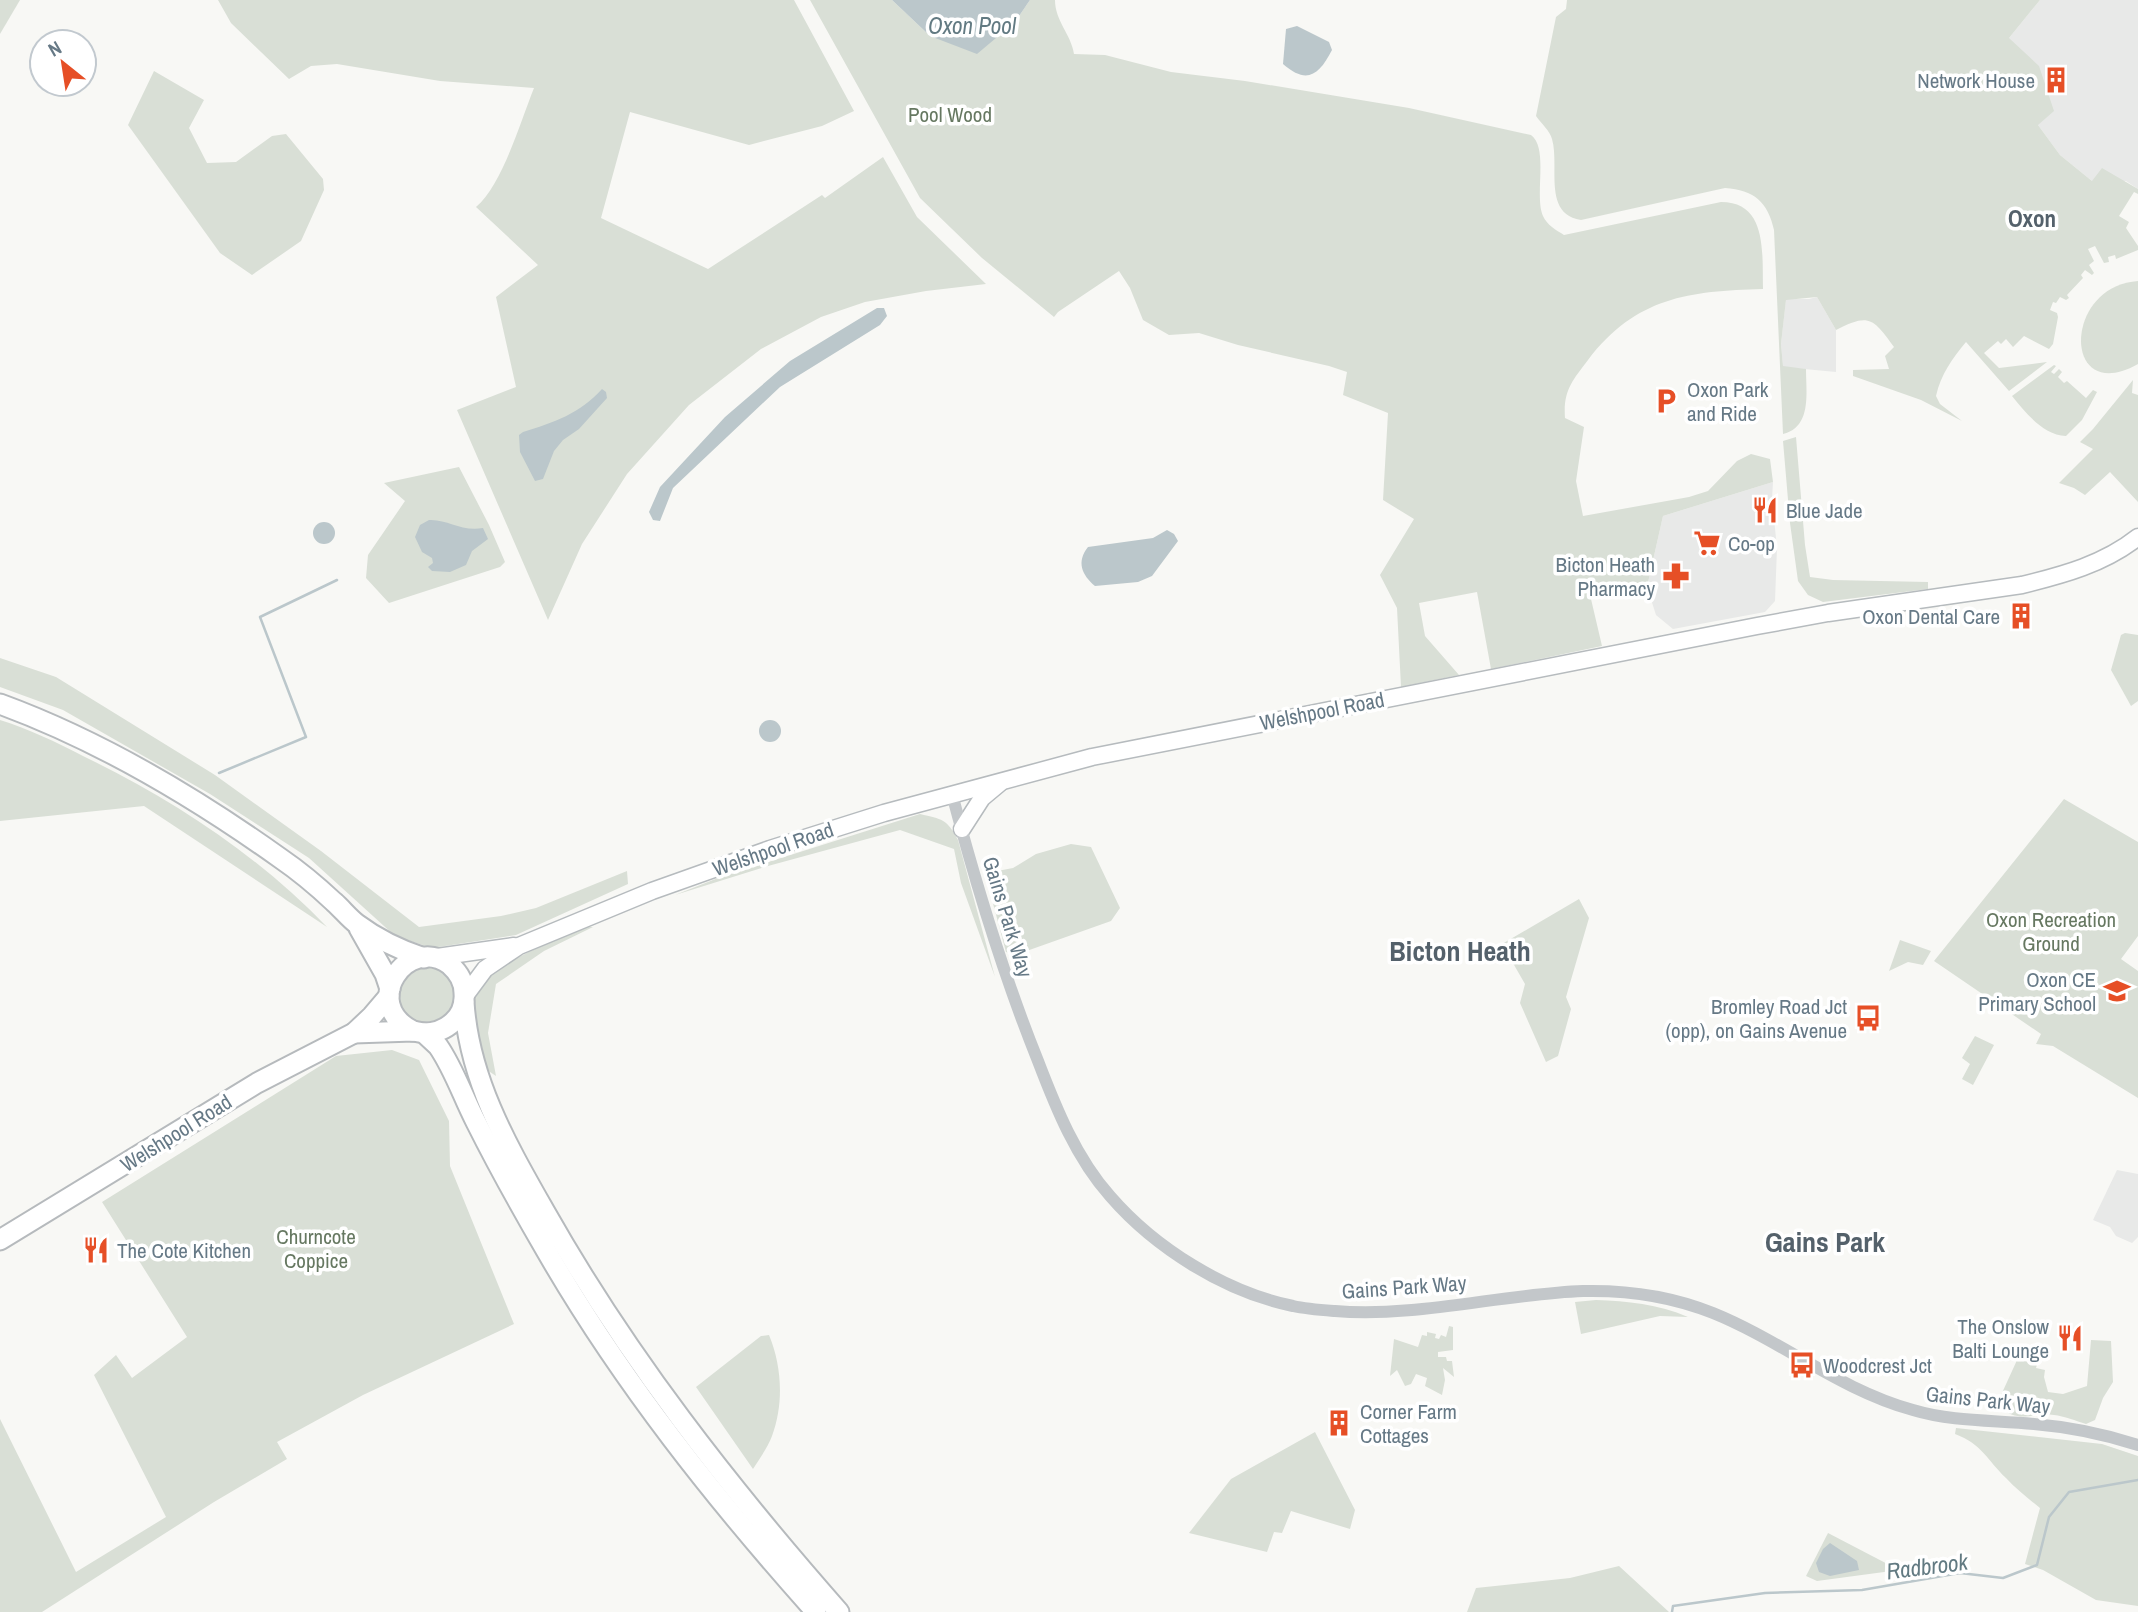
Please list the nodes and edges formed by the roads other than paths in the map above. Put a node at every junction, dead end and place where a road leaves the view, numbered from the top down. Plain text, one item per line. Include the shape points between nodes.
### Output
1 (2138, 537) edge
2 (0, 704) edge
3 (1005, 779) junction
4 (952, 794) junction
5 (962, 829) junction
6 (356, 923) junction
7 (519, 946) junction
8 (427, 958) junction
9 (389, 992) junction
10 (465, 999) junction
11 (354, 1032) junction
12 (419, 1032) junction
13 (0, 1240) edge
14 (2138, 1445) edge
15 (816, 1612) edge
16 (839, 1612) edge

1 - 3 main road, Welshpool Road via 2091,565 2022,585 1768,624 1158,743
2 - 6 highway via 103,749 193,798 284,860
3 - 4 main road, Welshpool Road
3 - 5 main road via 982,798
4 - 5 street, Gains Park Way
4 - 7 main road, Welshpool Road via 770,849
5 - 14 street, Gains Park Way via 1002,966 1078,1149 1103,1188 1138,1225 1194,1266 1293,1306 1338,1311 1407,1310 1606,1290 1676,1300 1714,1313 1839,1381 1912,1410 1949,1419 2077,1429
6 - 8 highway via 389,944
6 - 9 highway via 386,974
7 - 8 main road, Welshpool Road
7 - 10 main road, Welshpool Road via 485,969
8 - 9 highway via 398,971
8 - 10 highway via 455,970
9 - 11 highway, Welshpool Road
9 - 12 highway via 396,1017
10 - 12 highway via 453,1023 440,1031
10 - 16 highway via 476,1073 513,1155 564,1245 665,1400
11 - 12 highway, Welshpool Road
11 - 13 highway, Welshpool Road via 257,1083
12 - 15 highway via 442,1052 548,1254 646,1405 709,1488

